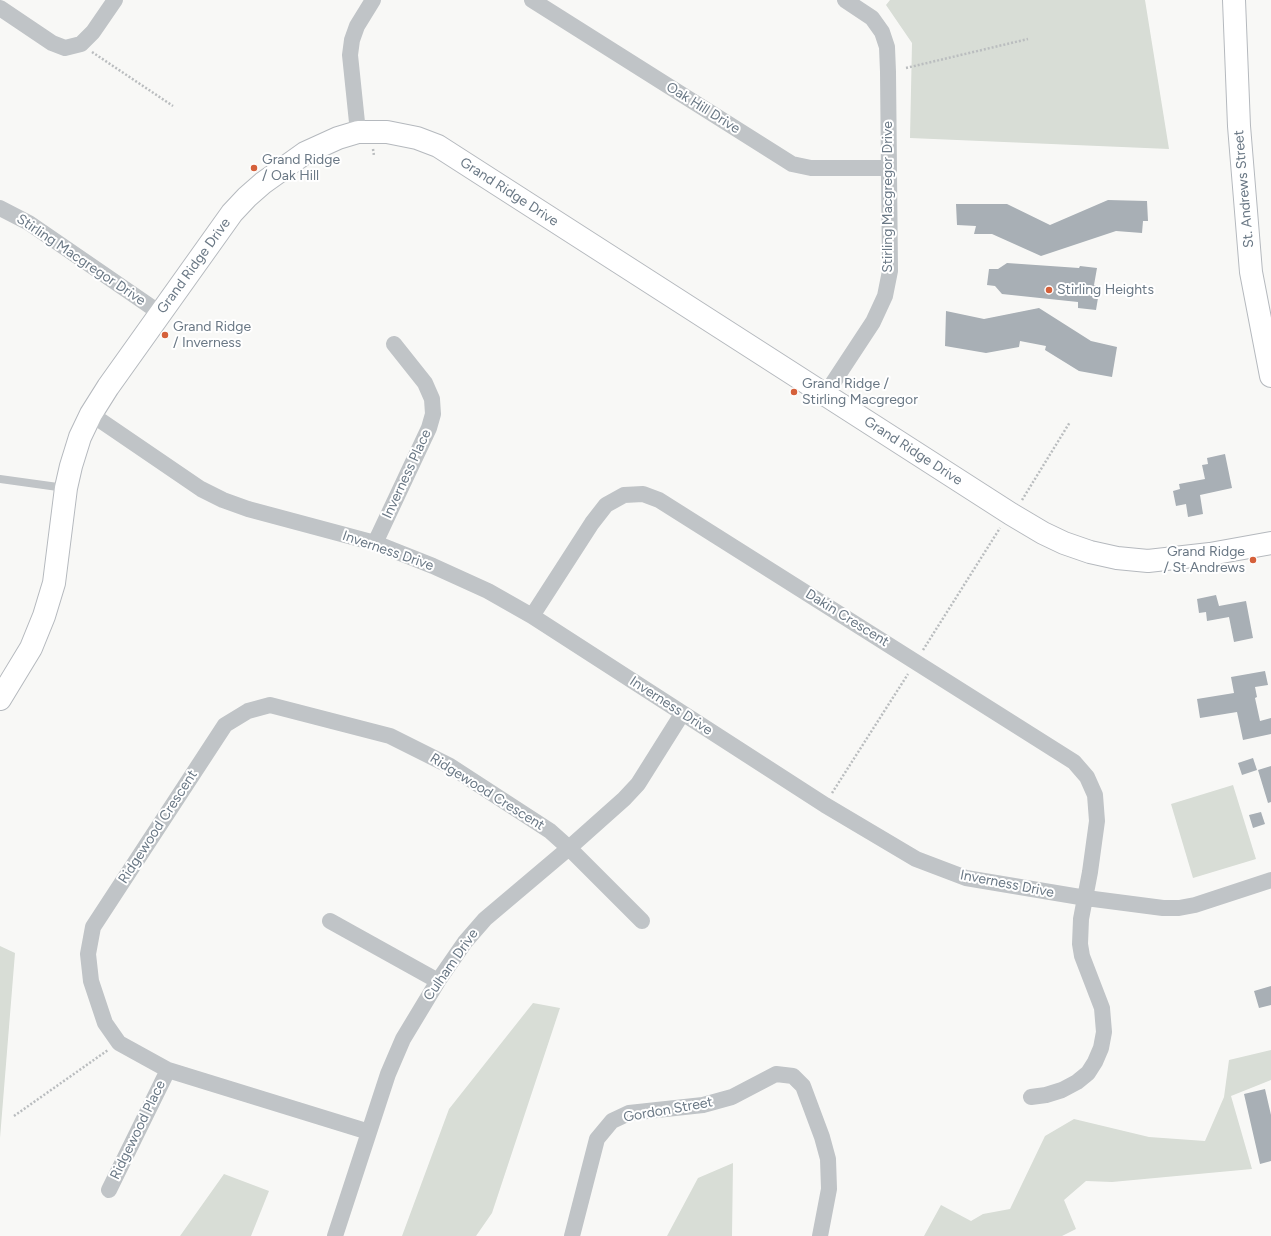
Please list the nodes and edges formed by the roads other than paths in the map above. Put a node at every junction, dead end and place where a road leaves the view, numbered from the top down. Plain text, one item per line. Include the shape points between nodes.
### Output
1 (115, 0) edge
2 (373, 0) edge
3 (532, 0) edge
4 (845, 0) edge
5 (1234, 0) edge
6 (0, 8) edge
7 (358, 132) junction
8 (889, 168) junction
9 (0, 208) edge
10 (160, 313) junction
11 (394, 344) dead end
12 (1271, 376) edge
13 (825, 395) junction
14 (91, 414) junction
15 (0, 480) edge
16 (66, 488) junction
17 (1271, 543) edge
18 (376, 544) junction
19 (532, 616) junction
20 (0, 699) edge
21 (682, 714) junction
22 (569, 848) junction
23 (1271, 880) edge
24 (1086, 898) junction
25 (330, 921) dead end
26 (642, 921) dead end
27 (438, 981) junction
28 (168, 1070) junction
29 (1031, 1097) dead end
30 (369, 1132) junction
31 (109, 1190) dead end
32 (335, 1236) edge
33 (572, 1236) edge
34 (820, 1236) edge

1 - 6 street via 93,32 81,44 65,48 52,44
2 - 7 street via 357,26 350,55
3 - 8 street, Oak Hill Drive via 792,164 810,168
4 - 8 street, Stirling Macgregor Drive via 872,18 882,32 886,47
5 - 12 street, St. Andrews Street via 1239,126 1251,272
7 - 10 street, Grand Ridge Drive via 305,153 247,197 232,213
7 - 13 street, Grand Ridge Drive via 387,132 417,138 438,146
8 - 13 street, Stirling Macgregor Drive via 890,270 885,296 873,322
9 - 10 street, Stirling Macgregor Drive via 29,223
10 - 14 street, Grand Ridge Drive
11 - 18 street, Inverness Place via 425,384 432,399 433,414
13 - 17 street, Grand Ridge Drive via 1043,533 1090,552 1148,561 1210,554
14 - 16 street, Grand Ridge Drive via 80,437
14 - 18 street, Inverness Drive via 201,489 223,500
15 - 16 lane
16 - 20 street, Grand Ridge Drive via 54,583 44,616 31,648
18 - 19 street, Inverness Drive via 488,591
19 - 21 street, Inverness Drive
19 - 24 street, Dakin Crescent via 606,505 624,495 643,494 659,500 1074,762 1087,777 1095,795 1096,828
21 - 22 street, Culham Drive via 638,784
21 - 24 street, Inverness Drive via 825,805 916,859 966,878
22 - 26 street, Ridgewood Crescent
22 - 27 street, Culham Drive via 485,919 465,942
22 - 28 street, Ridgewood Crescent via 550,831 450,766 390,736 270,705 248,711 225,725 93,927 88,954 91,981 105,1023 119,1043
23 - 24 street, Inverness Drive via 1179,908
24 - 29 street, Dakin Crescent via 1080,944 1082,956 1102,1008 1104,1032 1101,1048 1088,1073 1077,1082 1062,1090
25 - 27 street
27 - 30 street, Culham Drive via 403,1039 388,1074
28 - 30 street, Ridgewood Crescent
28 - 31 street, Ridgewood Place
30 - 32 street, Culham Drive
33 - 34 street, Gordon Street via 597,1139 612,1121 629,1113 702,1106 732,1096 776,1074 793,1076 803,1086 828,1159 829,1189

